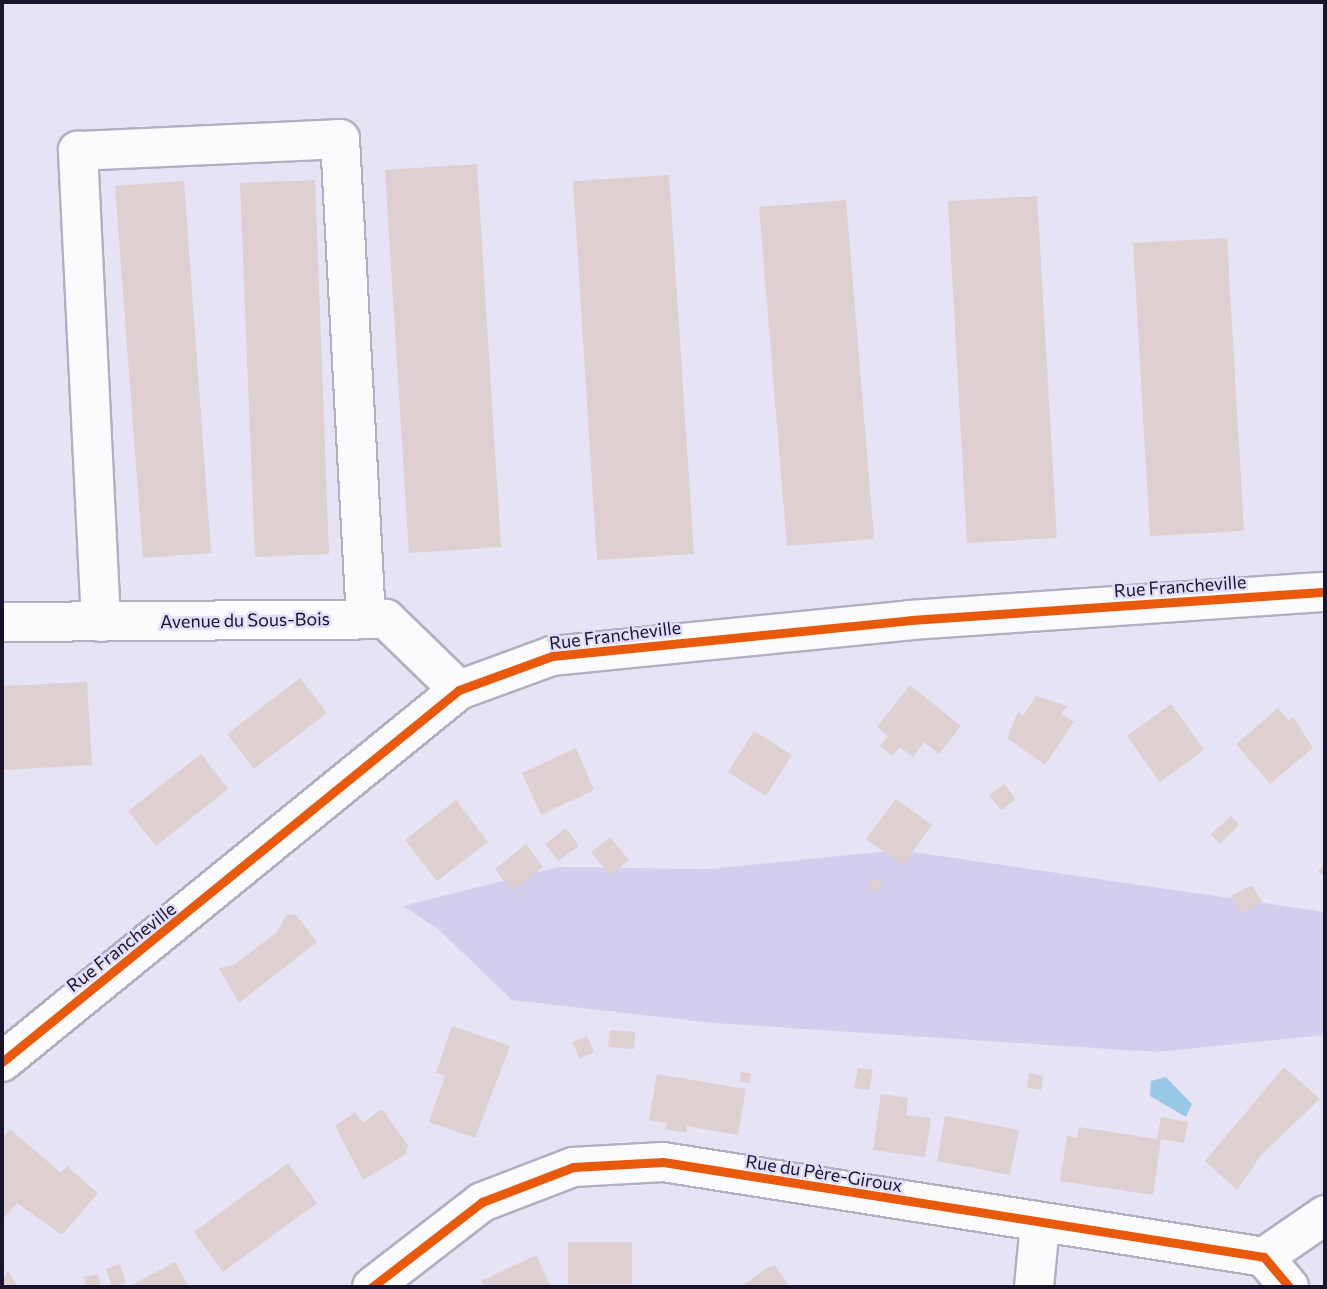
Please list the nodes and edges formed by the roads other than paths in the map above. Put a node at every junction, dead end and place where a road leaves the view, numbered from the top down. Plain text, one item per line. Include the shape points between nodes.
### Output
1 (1325, 592) edge
2 (366, 619) junction
3 (2, 622) edge
4 (101, 622) junction
5 (459, 690) junction
6 (2, 1062) edge
7 (1325, 1216) edge
8 (1040, 1224) junction
9 (1264, 1257) junction
10 (372, 1287) edge
11 (1034, 1287) edge
12 (1289, 1287) edge

1 - 5 street, Rue Francheville via 911,620 552,656
2 - 4 street, Avenue du Sous-Bois
2 - 4 street via 340,139 78,151
2 - 5 street, Avenue du Sous-Bois via 386,619
3 - 4 street, Avenue du Sous-Bois
5 - 6 street, Rue Francheville
7 - 9 street
8 - 9 street, Rue du Père-Giroux
8 - 10 street, Rue du Père-Giroux via 663,1162 573,1167 482,1202
8 - 11 street
9 - 12 street

